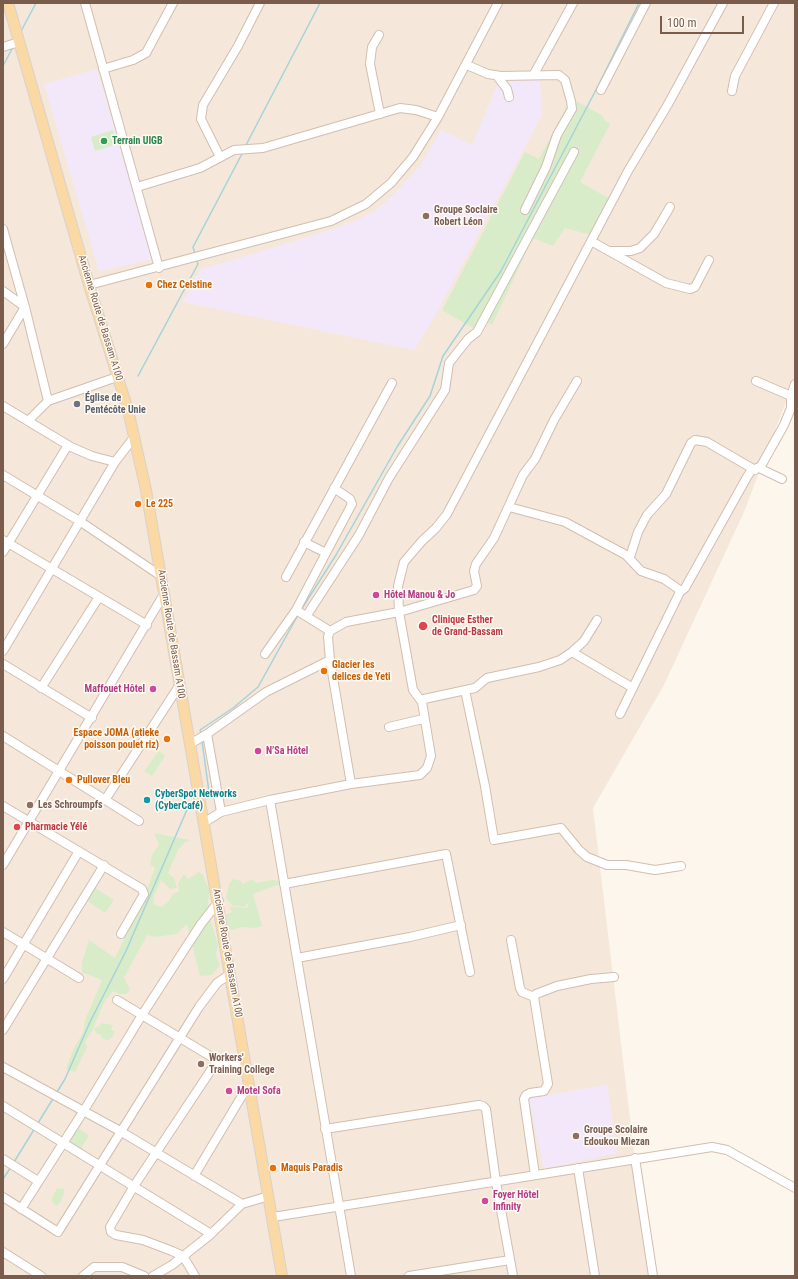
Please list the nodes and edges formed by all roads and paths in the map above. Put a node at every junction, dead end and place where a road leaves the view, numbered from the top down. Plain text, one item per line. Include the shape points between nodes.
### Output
1 (8, 3) edge
2 (85, 3) edge
3 (173, 3) edge
4 (260, 3) edge
5 (498, 3) edge
6 (573, 3) edge
7 (646, 3) edge
8 (723, 3) edge
9 (774, 3) edge
10 (379, 35) dead end
11 (19, 42) junction
12 (3, 47) edge
13 (467, 65) junction
14 (103, 69) junction
15 (534, 74) junction
16 (497, 76) junction
17 (601, 90) dead end
18 (732, 90) dead end
19 (509, 96) dead end
20 (380, 114) junction
21 (438, 117) junction
22 (574, 152) dead end
23 (220, 157) junction
24 (137, 187) junction
25 (670, 207) dead end
26 (525, 210) dead end
27 (3, 228) edge
28 (591, 241) junction
29 (610, 251) junction
30 (709, 260) dead end
31 (159, 268) junction
32 (89, 286) junction
33 (3, 291) edge
34 (25, 307) junction
35 (3, 344) edge
36 (117, 377) junction
37 (577, 381) dead end
38 (756, 381) dead end
39 (392, 383) dead end
40 (795, 384) edge
41 (791, 396) junction
42 (48, 401) junction
43 (3, 406) edge
44 (28, 421) junction
45 (134, 436) junction
46 (68, 445) junction
47 (115, 462) junction
48 (757, 469) junction
49 (3, 475) edge
50 (782, 480) dead end
51 (334, 488) junction
52 (38, 497) junction
53 (509, 507) junction
54 (81, 522) junction
55 (6, 542) edge
56 (304, 542) junction
57 (3, 552) edge
58 (326, 553) junction
59 (630, 557) junction
60 (52, 568) junction
61 (161, 576) junction
62 (286, 577) dead end
63 (681, 591) junction
64 (164, 594) junction
65 (99, 597) junction
66 (296, 610) junction
67 (399, 612) junction
68 (307, 615) junction
69 (597, 620) dead end
70 (147, 625) junction
71 (330, 631) junction
72 (3, 651) edge
73 (572, 652) junction
74 (265, 654) dead end
75 (330, 660) junction
76 (3, 664) edge
77 (179, 686) junction
78 (42, 688) junction
79 (633, 688) junction
80 (465, 690) junction
81 (422, 702) junction
82 (620, 714) dead end
83 (92, 718) junction
84 (423, 719) junction
85 (389, 728) dead end
86 (207, 734) junction
87 (3, 736) edge
88 (190, 744) junction
89 (60, 771) junction
90 (351, 784) junction
91 (105, 800) junction
92 (270, 800) junction
93 (3, 806) edge
94 (221, 812) junction
95 (139, 821) dead end
96 (30, 822) junction
97 (204, 822) junction
98 (79, 851) junction
99 (104, 865) junction
100 (3, 866) edge
101 (681, 866) dead end
102 (284, 884) junction
103 (218, 901) junction
104 (461, 924) junction
105 (3, 932) edge
106 (121, 934) dead end
107 (511, 940) dead end
108 (24, 945) junction
109 (46, 958) junction
110 (297, 958) junction
111 (470, 972) dead end
112 (230, 974) junction
113 (614, 977) dead end
114 (79, 978) dead end
115 (3, 979) edge
116 (534, 997) junction
117 (117, 1000) dead end
118 (142, 1015) junction
119 (3, 1030) edge
120 (179, 1038) junction
121 (217, 1061) junction
122 (246, 1063) junction
123 (3, 1067) edge
124 (250, 1084) junction
125 (3, 1106) edge
126 (83, 1112) junction
127 (326, 1129) junction
128 (120, 1131) junction
129 (62, 1144) junction
130 (156, 1153) junction
131 (635, 1158) junction
132 (3, 1159) edge
133 (99, 1165) junction
134 (578, 1168) junction
135 (535, 1175) junction
136 (194, 1176) junction
137 (38, 1182) junction
138 (496, 1182) junction
139 (134, 1186) junction
140 (795, 1188) edge
141 (269, 1196) junction
142 (3, 1198) edge
143 (242, 1204) junction
144 (339, 1207) junction
145 (21, 1209) junction
146 (272, 1217) junction
147 (211, 1234) junction
148 (3, 1252) edge
149 (183, 1256) junction
150 (510, 1260) junction
151 (41, 1276) edge
152 (83, 1276) edge
153 (144, 1276) edge
154 (153, 1276) edge
155 (195, 1276) edge
156 (282, 1276) edge
157 (351, 1276) edge
158 (409, 1276) edge
159 (513, 1276) edge
160 (595, 1276) edge
161 (653, 1276) edge

1 - 11 main road, Ancienne Route de Bassam A100
2 - 14 street
3 - 14 street via 146,53
4 - 23 street via 203,105 201,119
5 - 13 street
6 - 15 street
7 - 17 street
8 - 28 street
9 - 18 street via 735,76
10 - 20 street via 372,47 370,64
11 - 12 street
11 - 32 main road, Ancienne Route de Bassam A100
13 - 16 street
13 - 21 street
14 - 24 street
15 - 16 street
15 - 26 street via 562,77 572,109
16 - 19 street
20 - 21 street via 408,108
20 - 23 street via 263,148 241,148
21 - 31 street via 413,157 391,183 366,204 331,221
22 - 68 street via 477,332 449,363 445,390 389,478 359,535
23 - 24 street via 200,168
24 - 31 street
25 - 29 street via 654,234 640,248
27 - 34 street
28 - 29 street
28 - 67 street via 447,514 404,562 398,586
29 - 30 street via 618,258 666,283 690,289 695,287
31 - 32 street
32 - 36 main road, Ancienne Route de Bassam A100
33 - 34 street
34 - 35 street
34 - 42 street
36 - 42 street
36 - 45 main road, Ancienne Route de Bassam A100
37 - 53 street via 535,459 523,475
38 - 41 street
39 - 51 street
40 - 41 street
41 - 48 street via 791,408 784,425
42 - 44 street
43 - 44 street
44 - 46 street
45 - 47 street
45 - 61 main road, Ancienne Route de Bassam A100
46 - 47 street via 92,456
46 - 52 street
47 - 54 street
48 - 50 street
48 - 59 street via 707,442 695,440 691,443 666,494 647,515
48 - 63 street via 751,471
49 - 52 street
51 - 56 street
51 - 58 street via 350,499 352,504
52 - 54 street
52 - 55 street
53 - 59 street via 564,522
53 - 67 street via 494,538 476,564 474,571 477,586 474,590
54 - 60 street
54 - 61 street
55 - 57 street
55 - 60 street
56 - 58 street
56 - 62 street
58 - 66 street
59 - 63 street via 641,571 664,579
60 - 65 street
60 - 72 street
61 - 64 main road, Ancienne Route de Bassam A100
63 - 79 street
64 - 70 street
64 - 77 main road, Ancienne Route de Bassam A100
65 - 70 street
65 - 78 street
66 - 68 street
66 - 74 street
67 - 71 street via 346,622
67 - 81 street via 413,690
68 - 71 street
69 - 73 street via 584,641
70 - 83 street
71 - 75 street
73 - 79 street
73 - 80 street via 560,660 539,667 487,678 475,688
75 - 86 street via 266,692
75 - 90 street
76 - 78 street
77 - 88 main road, Ancienne Route de Bassam A100
77 - 91 street
78 - 83 street
79 - 82 street
80 - 81 street via 424,699
80 - 101 street via 494,840 561,828 587,857 607,865 655,870
81 - 84 street
83 - 89 street
84 - 85 street
84 - 90 street via 430,756 423,774
86 - 88 street
86 - 94 street
87 - 89 street
88 - 97 main road, Ancienne Route de Bassam A100
89 - 91 street
89 - 96 street
90 - 92 street
91 - 95 street
92 - 94 street
92 - 102 street
93 - 96 street
94 - 97 street
96 - 98 street
96 - 100 street
97 - 103 main road, Ancienne Route de Bassam A100
98 - 99 street
98 - 108 street
99 - 106 street via 144,891
99 - 109 street
102 - 104 street via 446,854
102 - 110 street
103 - 112 main road, Ancienne Route de Bassam A100
103 - 118 street
104 - 110 street via 410,937
104 - 111 street
105 - 108 street
107 - 116 street via 520,988 522,992
108 - 109 street
108 - 115 street
109 - 114 street
109 - 119 street
110 - 127 street
112 - 120 street via 217,983
112 - 122 main road, Ancienne Route de Bassam A100
113 - 116 street via 557,986
116 - 135 street via 548,1084 544,1091 530,1093 524,1099
117 - 118 street
118 - 120 street
118 - 126 street
120 - 121 street
120 - 128 street
121 - 122 street via 230,1066
121 - 130 street
122 - 124 main road, Ancienne Route de Bassam A100
123 - 126 street
124 - 136 street
124 - 141 main road, Ancienne Route de Bassam A100
125 - 129 street
126 - 128 street
126 - 129 street
127 - 138 street via 483,1106 486,1109 492,1143
127 - 144 street
128 - 130 street
128 - 133 street
129 - 133 street
129 - 137 street
130 - 136 street
130 - 139 street
131 - 134 street
131 - 140 street via 719,1148
131 - 161 street
132 - 137 street
133 - 139 street
133 - 145 street via 58,1232
134 - 135 street
134 - 160 street
135 - 138 street
136 - 143 street
137 - 145 street
138 - 144 street
138 - 150 street
139 - 147 street
139 - 149 street via 110,1227 111,1232 157,1245
141 - 143 street
141 - 146 main road, Ancienne Route de Bassam A100
142 - 145 street
143 - 147 street
144 - 146 street
144 - 157 street
146 - 156 main road, Ancienne Route de Bassam A100
147 - 149 street
148 - 151 street
149 - 154 street
149 - 155 street
150 - 158 street
150 - 159 street
152 - 153 street via 94,1267 122,1267

